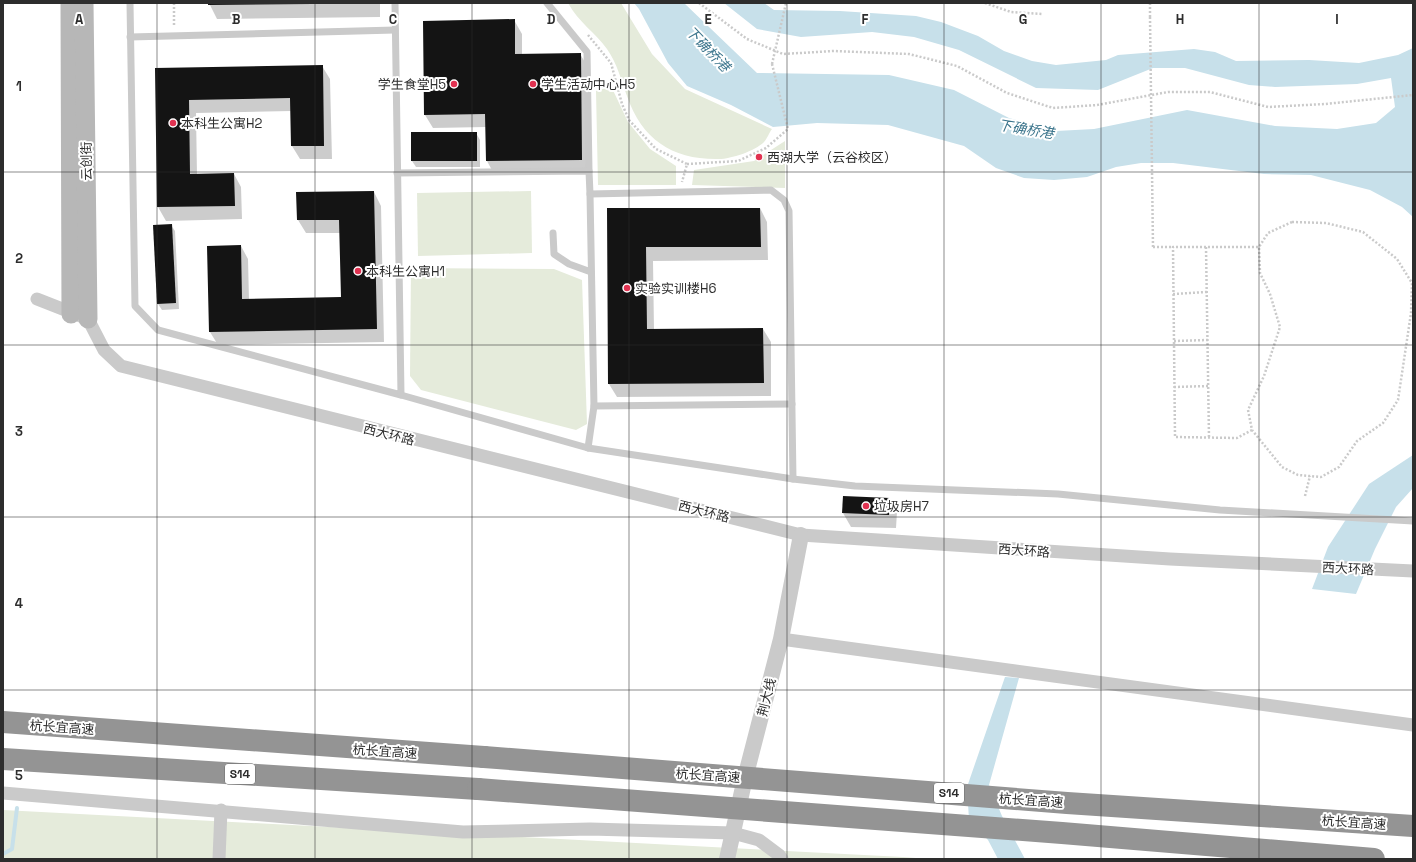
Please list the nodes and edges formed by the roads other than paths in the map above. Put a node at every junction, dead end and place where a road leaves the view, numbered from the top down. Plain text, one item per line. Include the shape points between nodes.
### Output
1 (70, 3) edge
2 (84, 3) edge
3 (130, 3) edge
4 (394, 3) edge
5 (548, 3) edge
6 (395, 30) junction
7 (130, 37) junction
8 (590, 171) junction
9 (397, 173) junction
10 (590, 194) junction
11 (553, 233) dead end
12 (591, 272) junction
13 (37, 298) dead end
14 (79, 317) junction
15 (401, 395) junction
16 (792, 404) junction
17 (594, 406) junction
18 (588, 448) junction
19 (793, 479) junction
20 (1413, 521) edge
21 (801, 535) junction
22 (1410, 571) edge
23 (780, 640) junction
24 (3, 712) edge
25 (3, 722) edge
26 (1413, 725) edge
27 (240, 741) junction
28 (3, 759) edge
29 (3, 792) edge
30 (221, 810) junction
31 (1413, 826) edge
32 (734, 833) junction
33 (219, 859) edge
34 (728, 859) edge
35 (782, 859) edge
36 (1374, 859) edge

1 - 14 main road, 云创街
2 - 14 main road, 云创街
3 - 7 lane
4 - 6 lane
5 - 8 lane via 587,52
6 - 7 lane
6 - 9 lane
7 - 15 lane via 135,306 158,330
8 - 9 lane
8 - 10 lane
9 - 15 lane
10 - 12 lane
10 - 16 lane via 771,190 784,200 789,211
11 - 12 lane via 554,254 569,264
12 - 17 lane
13 - 14 street
14 - 21 street, 西大环路 via 104,350 121,366
15 - 18 lane
16 - 17 lane
16 - 19 lane
17 - 18 lane
18 - 19 lane
19 - 20 lane via 855,486 1058,494 1220,510
21 - 22 street, 西大环路
21 - 23 street, 荆大线
23 - 26 street
23 - 32 street, 荆大线 via 745,778
24 - 27 highway
25 - 27 highway, 杭长宜高速 / S14
27 - 31 highway, 杭长宜高速 / S14, bridge
28 - 36 highway, S14, bridge via 478,789
29 - 30 street
30 - 32 street via 463,832 590,828
30 - 33 street
32 - 34 street, 荆大线
32 - 35 street via 759,840

